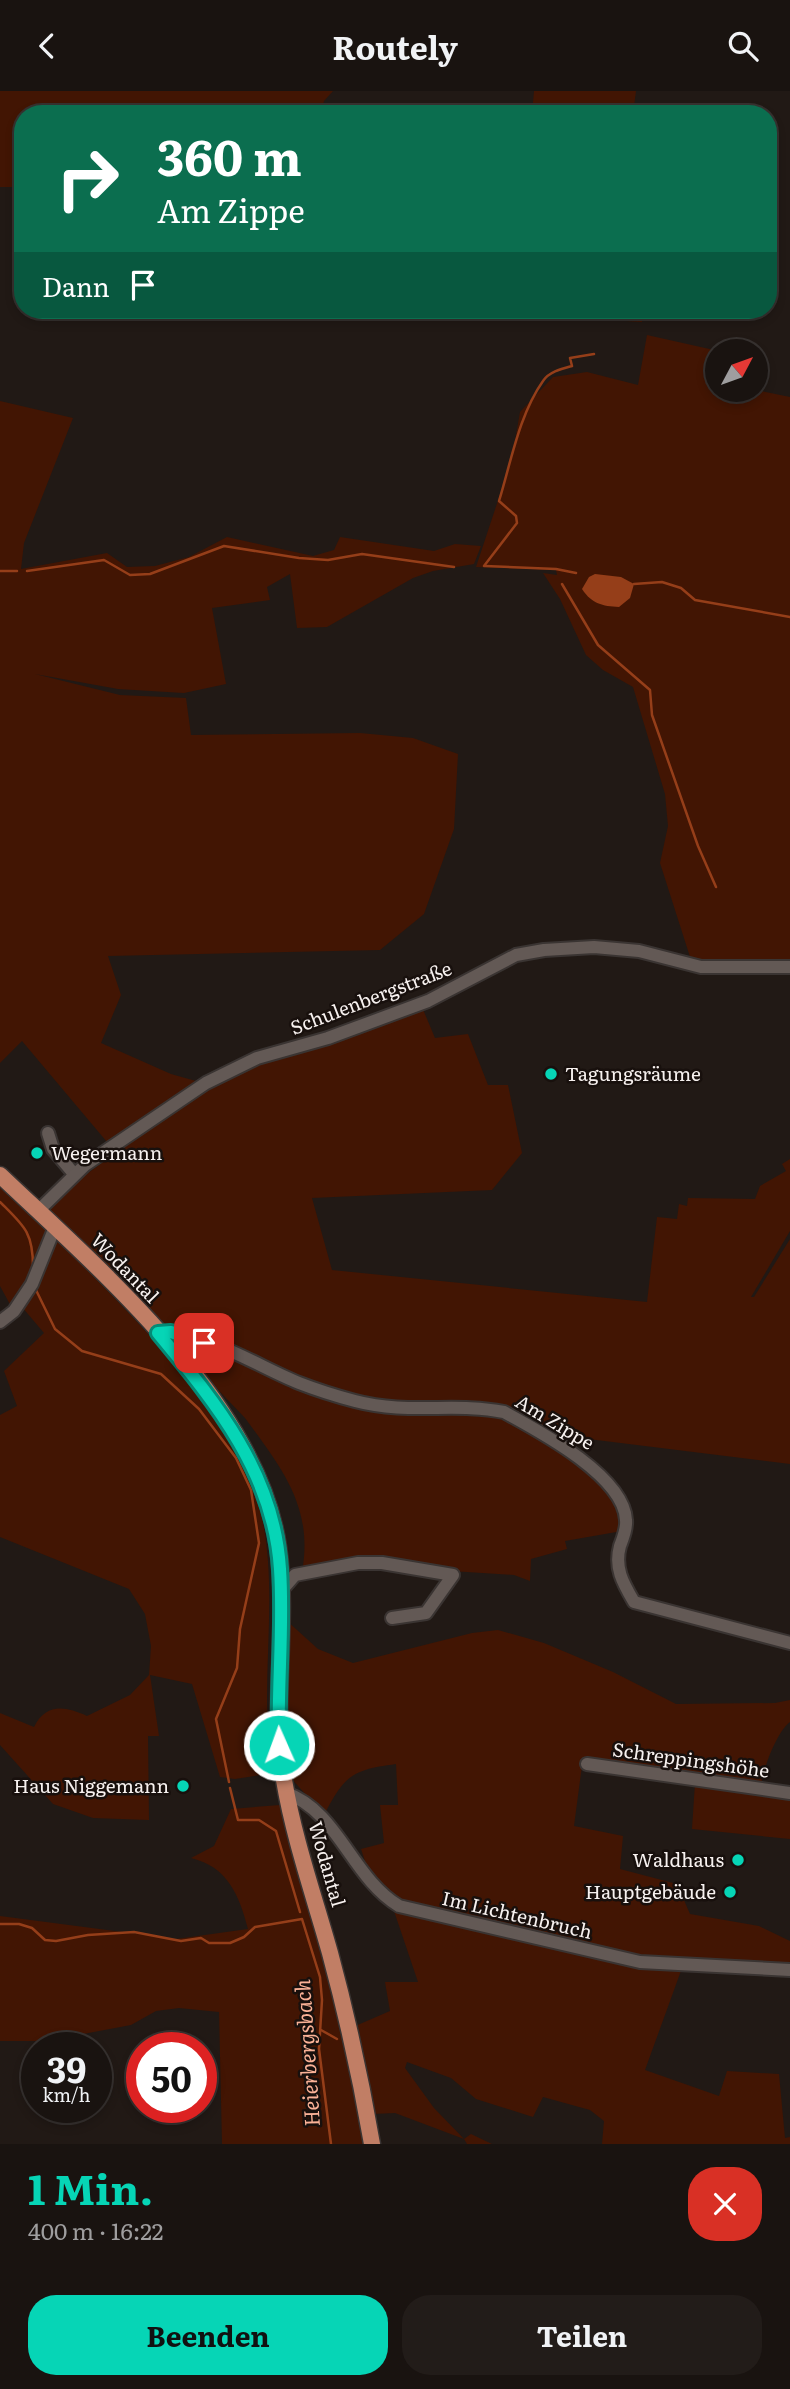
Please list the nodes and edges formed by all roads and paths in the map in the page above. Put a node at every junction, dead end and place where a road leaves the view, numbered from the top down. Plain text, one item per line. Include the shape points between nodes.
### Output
1 (790, 967) edge
2 (48, 1133) dead end
3 (74, 1174) junction
4 (0, 1175) edge
5 (38, 1211) junction
6 (55, 1227) junction
7 (0, 1322) edge
8 (158, 1333) junction
9 (281, 1591) junction
10 (392, 1618) dead end
11 (790, 1643) edge
12 (587, 1764) dead end
13 (286, 1793) junction
14 (790, 1793) edge
15 (790, 1970) edge
16 (372, 2144) edge

1 - 3 street, Schulenbergstraße via 701,967 639,951 594,947 516,955 428,1001 237,1066 176,1101
2 - 3 street via 54,1149
3 - 5 street, Schulenbergstraße
4 - 5 main road, Wodantal
5 - 6 main road, Wodantal
6 - 7 street via 32,1284 14,1311
6 - 8 main road, Wodantal
8 - 9 main road, Wodantal via 250,1458 271,1513
8 - 11 street, Am Zippe via 171,1332 204,1343 298,1383 356,1401 405,1410 504,1412 593,1468 612,1491 626,1517 617,1565 634,1602
9 - 10 street via 295,1575 358,1563 453,1575 426,1613
9 - 13 main road, Wodantal via 278,1717
12 - 14 street, Schreppingshöhe
13 - 15 street, Im Lichtenbruch via 318,1812 370,1882 399,1906 640,1962
13 - 16 main road, Wodantal via 339,1991

